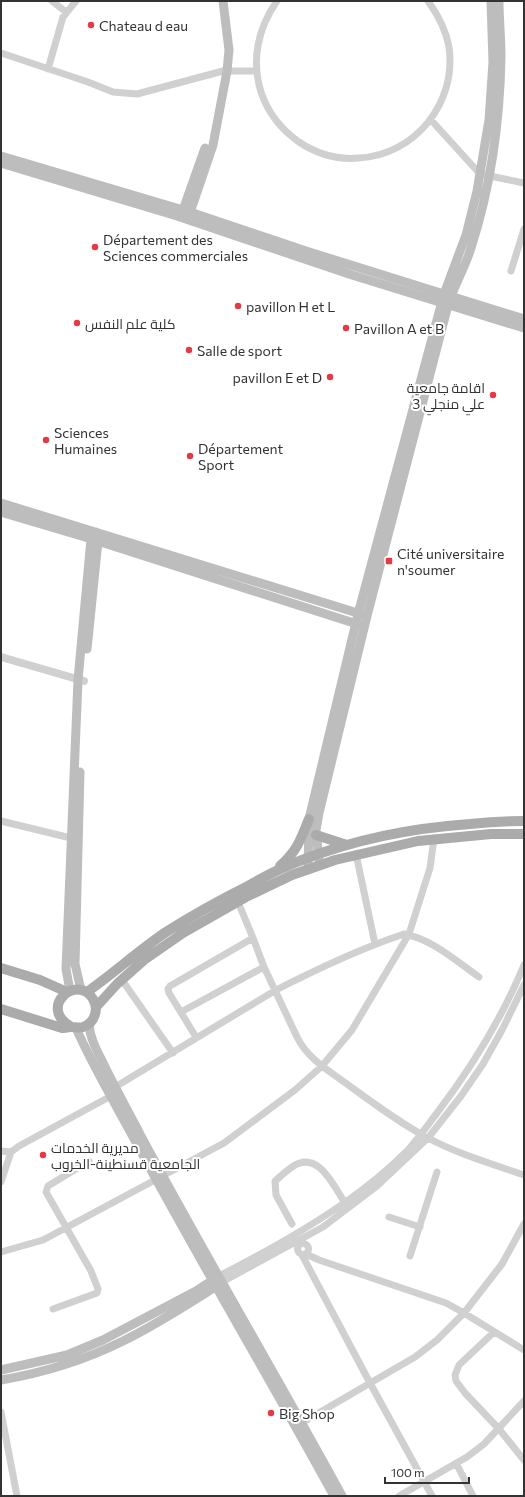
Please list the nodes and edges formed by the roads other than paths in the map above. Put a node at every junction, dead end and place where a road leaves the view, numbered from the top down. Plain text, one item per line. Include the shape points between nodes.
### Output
1 (52, 1) edge
2 (76, 1) edge
3 (218, 1) edge
4 (223, 1) edge
5 (277, 1) edge
6 (428, 1) edge
7 (491, 1) edge
8 (498, 1) edge
9 (66, 12) junction
10 (1, 53) edge
11 (48, 69) junction
12 (225, 71) junction
13 (256, 72) junction
14 (431, 120) junction
15 (1, 156) edge
16 (1, 163) edge
17 (480, 174) junction
18 (490, 176) junction
19 (524, 183) edge
20 (185, 214) junction
21 (524, 229) edge
22 (511, 271) dead end
23 (446, 299) junction
24 (524, 319) edge
25 (524, 328) edge
26 (1, 503) edge
27 (1, 512) edge
28 (95, 537) junction
29 (358, 614) junction
30 (367, 616) junction
31 (355, 623) junction
32 (364, 626) junction
33 (1, 657) edge
34 (81, 681) junction
35 (337, 721) junction
36 (309, 819) junction
37 (1, 821) edge
38 (524, 821) edge
39 (314, 832) junction
40 (524, 834) edge
41 (434, 838) junction
42 (74, 839) junction
43 (347, 845) junction
44 (318, 854) junction
45 (356, 854) junction
46 (308, 858) junction
47 (320, 865) junction
48 (308, 869) junction
49 (273, 873) junction
50 (238, 902) junction
51 (408, 934) junction
52 (253, 938) junction
53 (375, 944) junction
54 (524, 964) edge
55 (1, 968) edge
56 (264, 968) junction
57 (479, 977) dead end
58 (122, 980) junction
59 (524, 985) edge
60 (276, 990) junction
61 (69, 991) junction
62 (84, 991) junction
63 (96, 1007) junction
64 (1, 1010) edge
65 (181, 1012) junction
66 (89, 1024) junction
67 (73, 1027) junction
68 (196, 1037) junction
69 (173, 1053) junction
70 (322, 1066) junction
71 (115, 1087) junction
72 (111, 1096) junction
73 (421, 1134) junction
74 (428, 1138) junction
75 (1, 1151) edge
76 (11, 1152) junction
77 (89, 1162) dead end
78 (437, 1172) dead end
79 (524, 1175) edge
80 (159, 1177) junction
81 (1, 1182) edge
82 (345, 1203) junction
83 (389, 1217) dead end
84 (292, 1224) dead end
85 (524, 1224) edge
86 (66, 1227) junction
87 (420, 1227) junction
88 (298, 1240) junction
89 (1, 1252) edge
90 (304, 1254) junction
91 (410, 1256) dead end
92 (217, 1281) junction
93 (53, 1309) dead end
94 (464, 1313) junction
95 (494, 1332) junction
96 (524, 1350) edge
97 (1, 1370) edge
98 (1, 1380) edge
99 (370, 1383) junction
100 (524, 1401) edge
101 (1, 1412) edge
102 (299, 1424) junction
103 (498, 1429) junction
104 (524, 1460) edge
105 (456, 1463) junction
106 (424, 1481) junction
107 (17, 1496) edge
108 (334, 1496) edge
109 (342, 1496) edge
110 (399, 1496) edge
111 (432, 1496) edge
112 (473, 1496) edge

1 - 9 street
2 - 9 street
3 - 12 main road via 224,40
4 - 12 main road via 229,50
5 - 13 street via 260,34
6 - 14 street via 446,34 450,60 445,91
7 - 17 main road via 493,69 489,120
8 - 18 main road via 501,55 499,108
9 - 11 street
10 - 11 street
11 - 12 street via 112,92 137,94
12 - 13 street
12 - 20 main road via 212,125
13 - 14 street via 266,105 279,124 293,138 327,155 353,159 389,153 413,138
14 - 17 street
15 - 20 main road
16 - 20 main road
17 - 18 street
17 - 23 main road via 466,235
18 - 19 street
18 - 23 main road via 471,249
20 - 23 main road via 352,275
21 - 22 street
23 - 24 main road
23 - 25 main road
23 - 29 main road
23 - 30 main road
26 - 28 main road
27 - 28 main road
28 - 29 main road
28 - 31 main road
28 - 34 main road
29 - 30 main road
29 - 31 main road
30 - 32 main road
31 - 32 main road
31 - 35 main road
32 - 35 main road
33 - 34 street
34 - 42 main road
35 - 36 main road
35 - 39 main road
36 - 39 main road
36 - 49 main road via 292,855
37 - 42 street
38 - 43 main road via 436,826 384,834
39 - 43 main road
39 - 44 main road
39 - 46 main road
40 - 41 main road
41 - 45 main road
41 - 51 street via 430,868
42 - 61 main road via 66,969
42 - 62 main road via 75,964
43 - 44 main road
44 - 46 main road
44 - 47 main road
45 - 47 main road
45 - 53 street
46 - 48 main road
46 - 49 main road
47 - 48 main road
48 - 50 main road
49 - 62 main road via 166,933 111,975
50 - 52 street
50 - 58 main road via 183,933 144,960
51 - 53 street
51 - 57 street via 429,942
51 - 70 street via 352,1030
52 - 56 street
52 - 65 street via 170,986 169,993
53 - 60 street
54 - 73 street via 512,994 482,1047 461,1081
55 - 61 main road
56 - 60 street
56 - 65 street
58 - 63 main road
58 - 69 street
59 - 74 street via 483,1064
60 - 68 street
60 - 70 street via 301,1045 311,1058
61 - 62 main road
61 - 67 main road via 63,996 58,1007 61,1019
62 - 63 main road via 92,996
63 - 66 main road via 94,1018
64 - 67 main road via 55,1027
65 - 68 street
66 - 67 main road
66 - 71 main road via 95,1047
67 - 72 main road
68 - 69 street
69 - 71 street
70 - 73 street
70 - 80 street via 295,1090 224,1143
71 - 72 street
71 - 80 main road
72 - 76 street
72 - 80 main road
73 - 74 street
73 - 82 street via 406,1151
74 - 79 street via 456,1151
74 - 88 street via 347,1210
75 - 76 street
76 - 81 street
77 - 86 street via 48,1186 46,1190
78 - 87 street
80 - 86 street
80 - 92 main road
82 - 84 street via 317,1164 309,1162 293,1166 275,1181 276,1195
82 - 88 street
83 - 87 street
85 - 94 street via 502,1264
86 - 89 street via 43,1240
86 - 93 street via 91,1271 98,1289 97,1293
87 - 91 street
88 - 90 street via 308,1247
88 - 92 street
90 - 94 street via 428,1296
90 - 99 street
92 - 97 main road via 103,1340 67,1355
92 - 98 main road via 123,1341 37,1372
92 - 102 main road
94 - 95 street
94 - 99 street via 437,1340 415,1357
95 - 96 street
95 - 103 street via 463,1360 457,1369 456,1382
99 - 102 street
99 - 106 street
100 - 103 street
101 - 107 street
102 - 108 main road
102 - 109 main road
103 - 104 street
103 - 105 street via 484,1444
105 - 106 street
105 - 112 street
106 - 110 street
106 - 111 street

